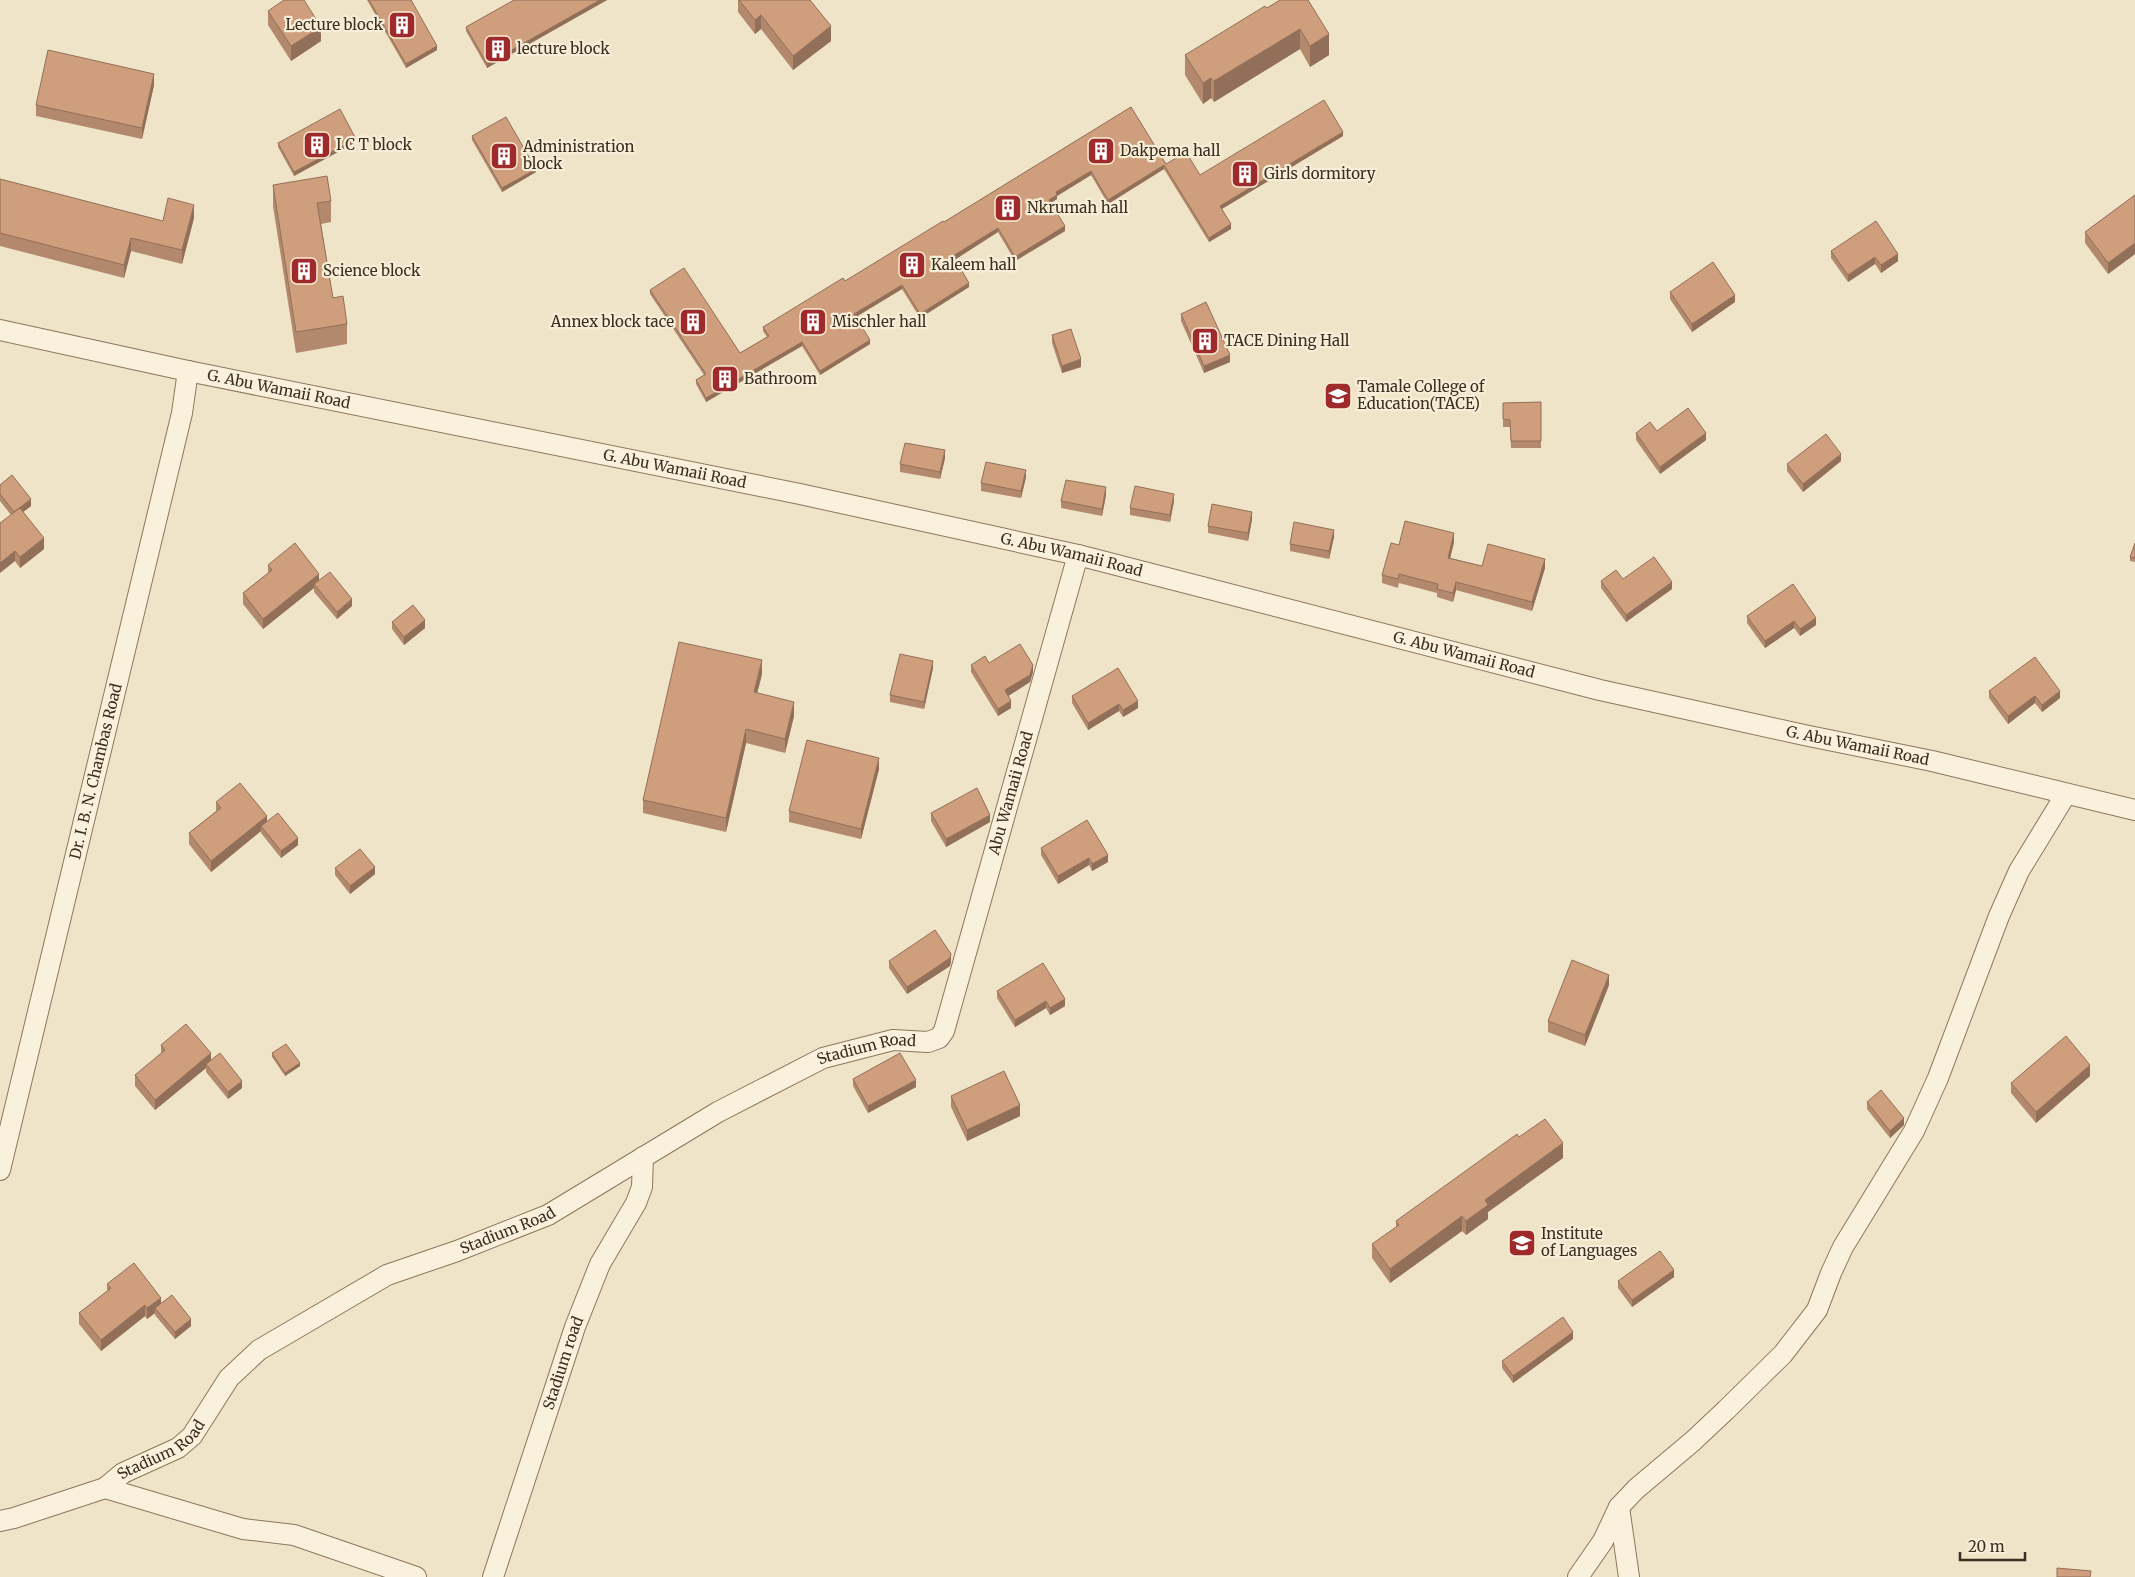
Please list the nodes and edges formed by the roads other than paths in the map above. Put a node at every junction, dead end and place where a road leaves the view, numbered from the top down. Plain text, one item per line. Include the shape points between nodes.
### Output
1 (0, 330) edge
2 (188, 371) junction
3 (1078, 555) junction
4 (2066, 794) junction
5 (2135, 810) edge
6 (944, 1031) joint
7 (643, 1157) junction
8 (0, 1170) edge
9 (105, 1488) junction
10 (1619, 1507) junction
11 (0, 1521) edge
12 (416, 1577) edge
13 (493, 1577) edge
14 (1578, 1577) edge
15 (1629, 1577) edge

1 - 2 street, G. Abu Wamaii Road
2 - 3 street, G. Abu Wamaii Road via 800,494
2 - 8 street, Dr. I. B. N. Chambas Road via 182,413
3 - 4 street, G. Abu Wamaii Road via 1591,688 1932,761
3 - 6 street, Abu Wamaii Road
4 - 5 street, G. Abu Wamaii Road
4 - 10 street via 2019,871 1914,1131 1843,1247 1817,1310 1783,1354
6 - 7 street, Stadium Road via 939,1038 928,1042 893,1040 823,1058 718,1112
7 - 9 street, Stadium Road via 548,1215 387,1275 259,1350 229,1378 192,1436 178,1448 123,1473
7 - 13 street, Stadium road via 642,1187 600,1264 575,1327
9 - 11 street
9 - 12 street via 243,1528 294,1535
10 - 14 street via 1603,1541
10 - 15 street

